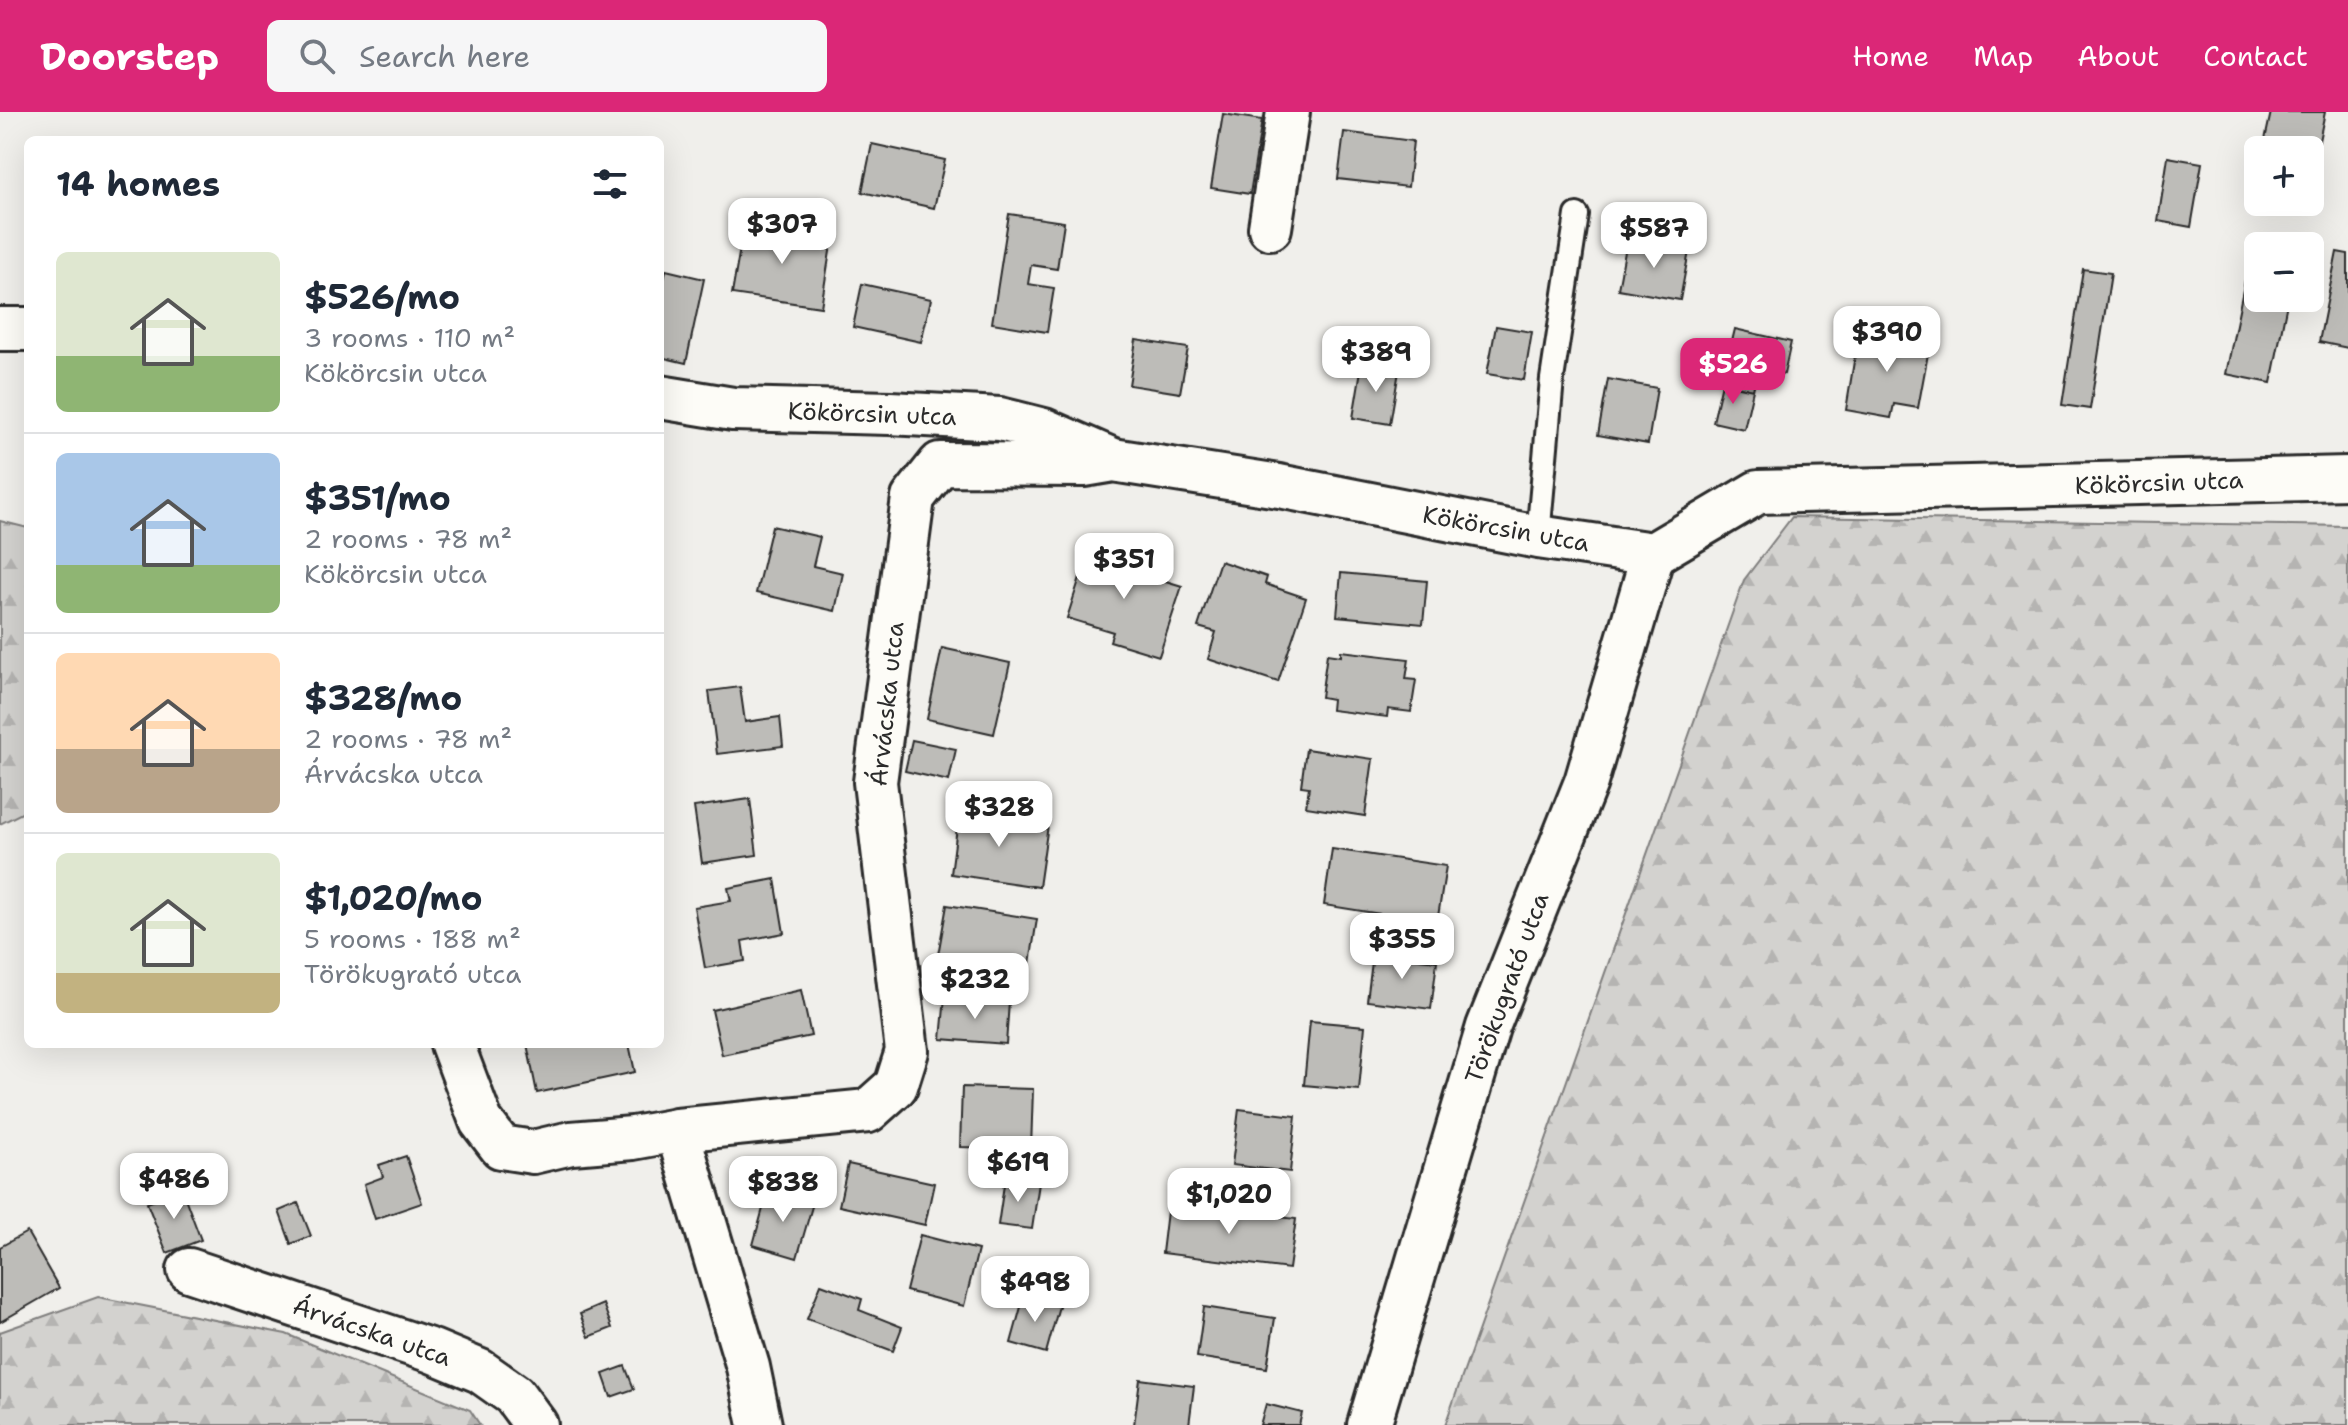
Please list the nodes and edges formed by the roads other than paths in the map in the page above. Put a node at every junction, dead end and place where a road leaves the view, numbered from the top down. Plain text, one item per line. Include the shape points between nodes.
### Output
1 (1288, 112) edge
2 (1577, 215) dead end
3 (1270, 228) dead end
4 (0, 329) edge
5 (24, 329) edge
6 (664, 398) edge
7 (1113, 460) junction
8 (2348, 478) edge
9 (1538, 537) junction
10 (1653, 554) junction
11 (454, 1048) edge
12 (677, 1130) junction
13 (189, 1270) dead end
14 (536, 1425) edge
15 (760, 1425) edge
16 (1369, 1425) edge

1 - 3 street
2 - 9 lane via 1552,379
4 - 5 street
6 - 7 street, Kökörcsin utca via 733,409 1000,419 1044,430
7 - 9 street, Kökörcsin utca via 1279,486
7 - 12 street, Árvácska utca via 1084,465 940,464 913,498 875,782 907,1051 896,1086 868,1111
8 - 10 street, Kökörcsin utca via 1758,492
9 - 10 street, Kökörcsin utca
10 - 16 street, Törökugrató utca via 1586,782 1488,1027
11 - 12 street, Árvácska utca via 481,1121 501,1147 533,1152
12 - 15 street via 748,1367
13 - 14 street, Árvácska utca via 480,1371 514,1395

